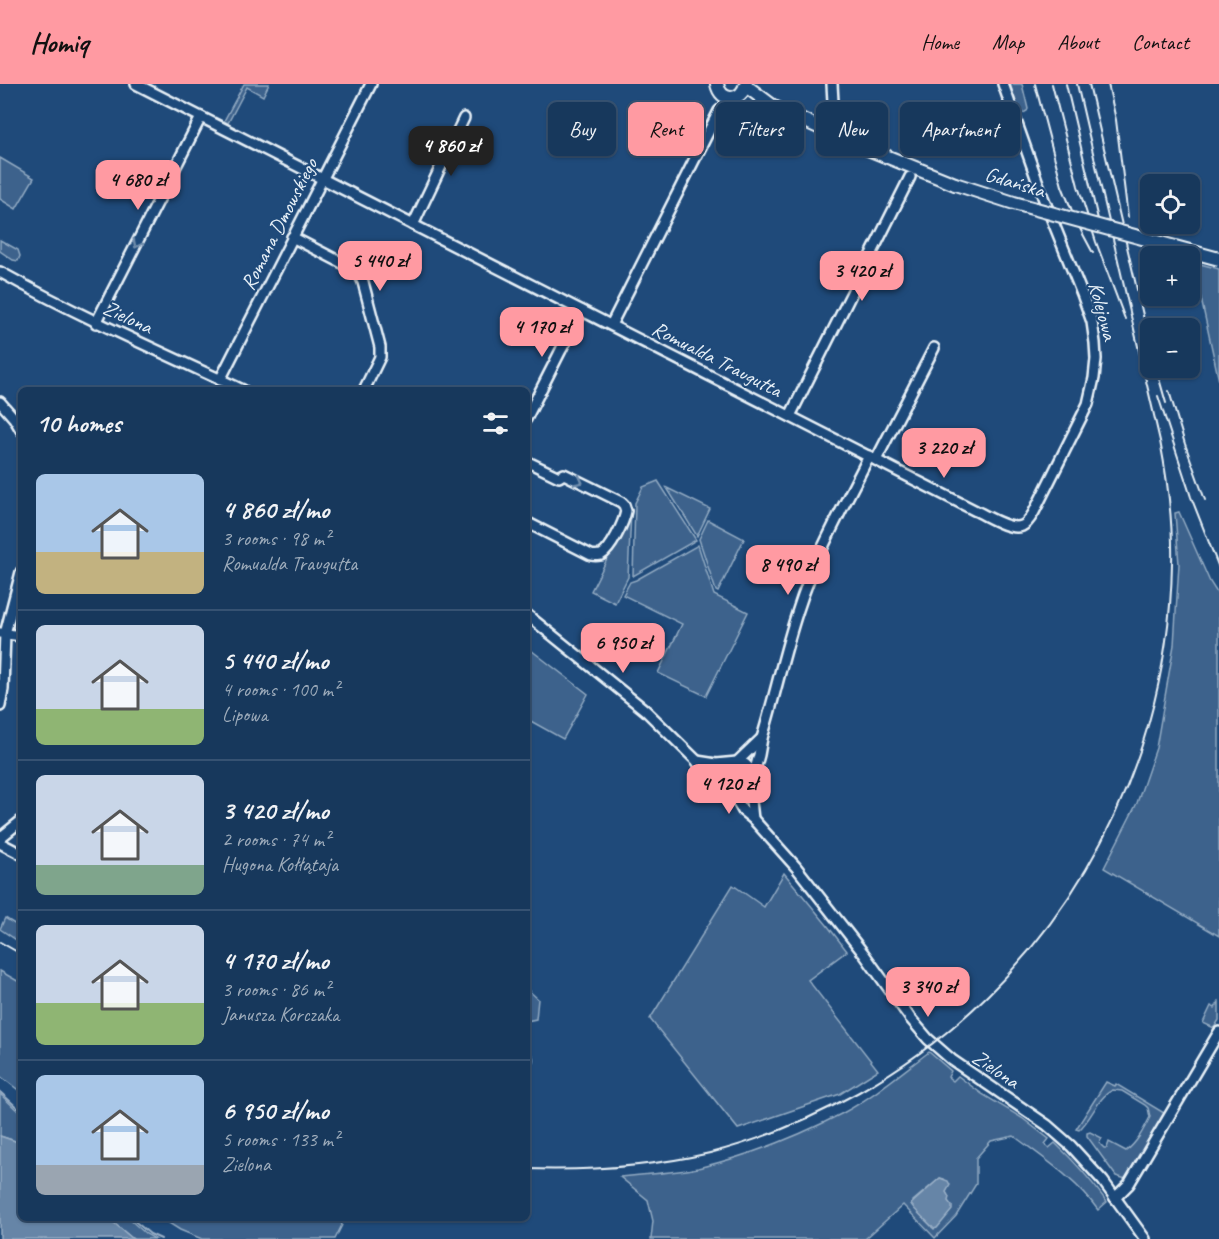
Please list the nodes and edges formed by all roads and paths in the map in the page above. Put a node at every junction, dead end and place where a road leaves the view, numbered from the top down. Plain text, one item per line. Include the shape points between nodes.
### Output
1 (136, 84) edge
2 (371, 84) edge
3 (832, 84) edge
4 (1003, 84) edge
5 (717, 86) edge
6 (741, 91) edge
7 (718, 102) edge
8 (729, 102) edge
9 (833, 102) edge
10 (201, 117) junction
11 (716, 117) edge
12 (464, 118) dead end
13 (816, 126) edge
14 (888, 156) edge
15 (910, 177) dead end
16 (322, 179) junction
17 (413, 225) junction
18 (292, 237) junction
19 (1219, 259) edge
20 (0, 272) edge
21 (582, 311) junction
22 (98, 320) junction
23 (610, 325) junction
24 (934, 348) dead end
25 (220, 380) junction
26 (236, 387) edge
27 (365, 387) edge
28 (0, 402) edge
29 (530, 411) edge
30 (790, 416) junction
31 (18, 425) edge
32 (873, 458) junction
33 (530, 463) edge
34 (530, 524) edge
35 (1006, 525) joint
36 (18, 582) edge
37 (530, 618) edge
38 (3, 633) edge
39 (18, 636) edge
40 (0, 706) edge
41 (762, 738) junction
42 (697, 761) junction
43 (735, 763) junction
44 (752, 780) junction
45 (728, 788) junction
46 (753, 819) junction
47 (18, 823) edge
48 (0, 838) edge
49 (0, 843) edge
50 (18, 852) edge
51 (1219, 1032) edge
52 (1115, 1198) junction
53 (1145, 1239) edge

1 - 10 street, Romualda Traugutta
2 - 16 street, Romana Dmowskiego
3 - 9 street
4 - 35 street, Kolejowa via 1092,322 1096,359 1088,404 1034,512 1021,526
5 - 6 main road, Gdańska via 727,97
5 - 7 street
6 - 8 street
6 - 13 main road, Gdańska via 756,103
10 - 16 street, Romualda Traugutta
10 -> 22 street
11 - 23 street
12 - 17 street
14 - 19 main road, Gdańska, bridge via 1014,203
15 - 30 street
16 - 17 street, Romualda Traugutta
16 - 18 street, Romana Dmowskiego
17 - 21 street, Romualda Traugutta
18 - 25 street, Romana Dmowskiego
18 - 27 street via 352,268 363,282 380,347 380,357
20 - 22 street, Zielona
21 - 23 street, Romualda Traugutta
21 - 29 street
22 - 25 street, Zielona
23 - 30 street, Romualda Traugutta
24 - 32 street
25 - 26 street, Zielona
28 - 31 street
30 - 32 street, Romualda Traugutta
32 - 35 street, Romualda Traugutta
32 - 41 street via 807,585
33 -> 34 street via 559,477 564,474 621,502 626,511 610,547 596,556
36 - 38 street
37 - 42 street, Zielona via 645,710
38 - 39 street
38 - 40 street
41 - 43 street
41 - 44 street
42 - 43 street
42 - 45 street, Zielona
43 - 44 street via 750,769
43 - 45 street via 725,769 723,777
44 - 45 street via 738,792
44 - 46 street
45 - 46 street, Zielona via 743,812
46 - 52 street, Zielona via 796,867 927,1039 1047,1125 1087,1162
47 - 48 street
49 - 50 street
51 - 52 street via 1129,1184
52 - 53 street, Zielona

